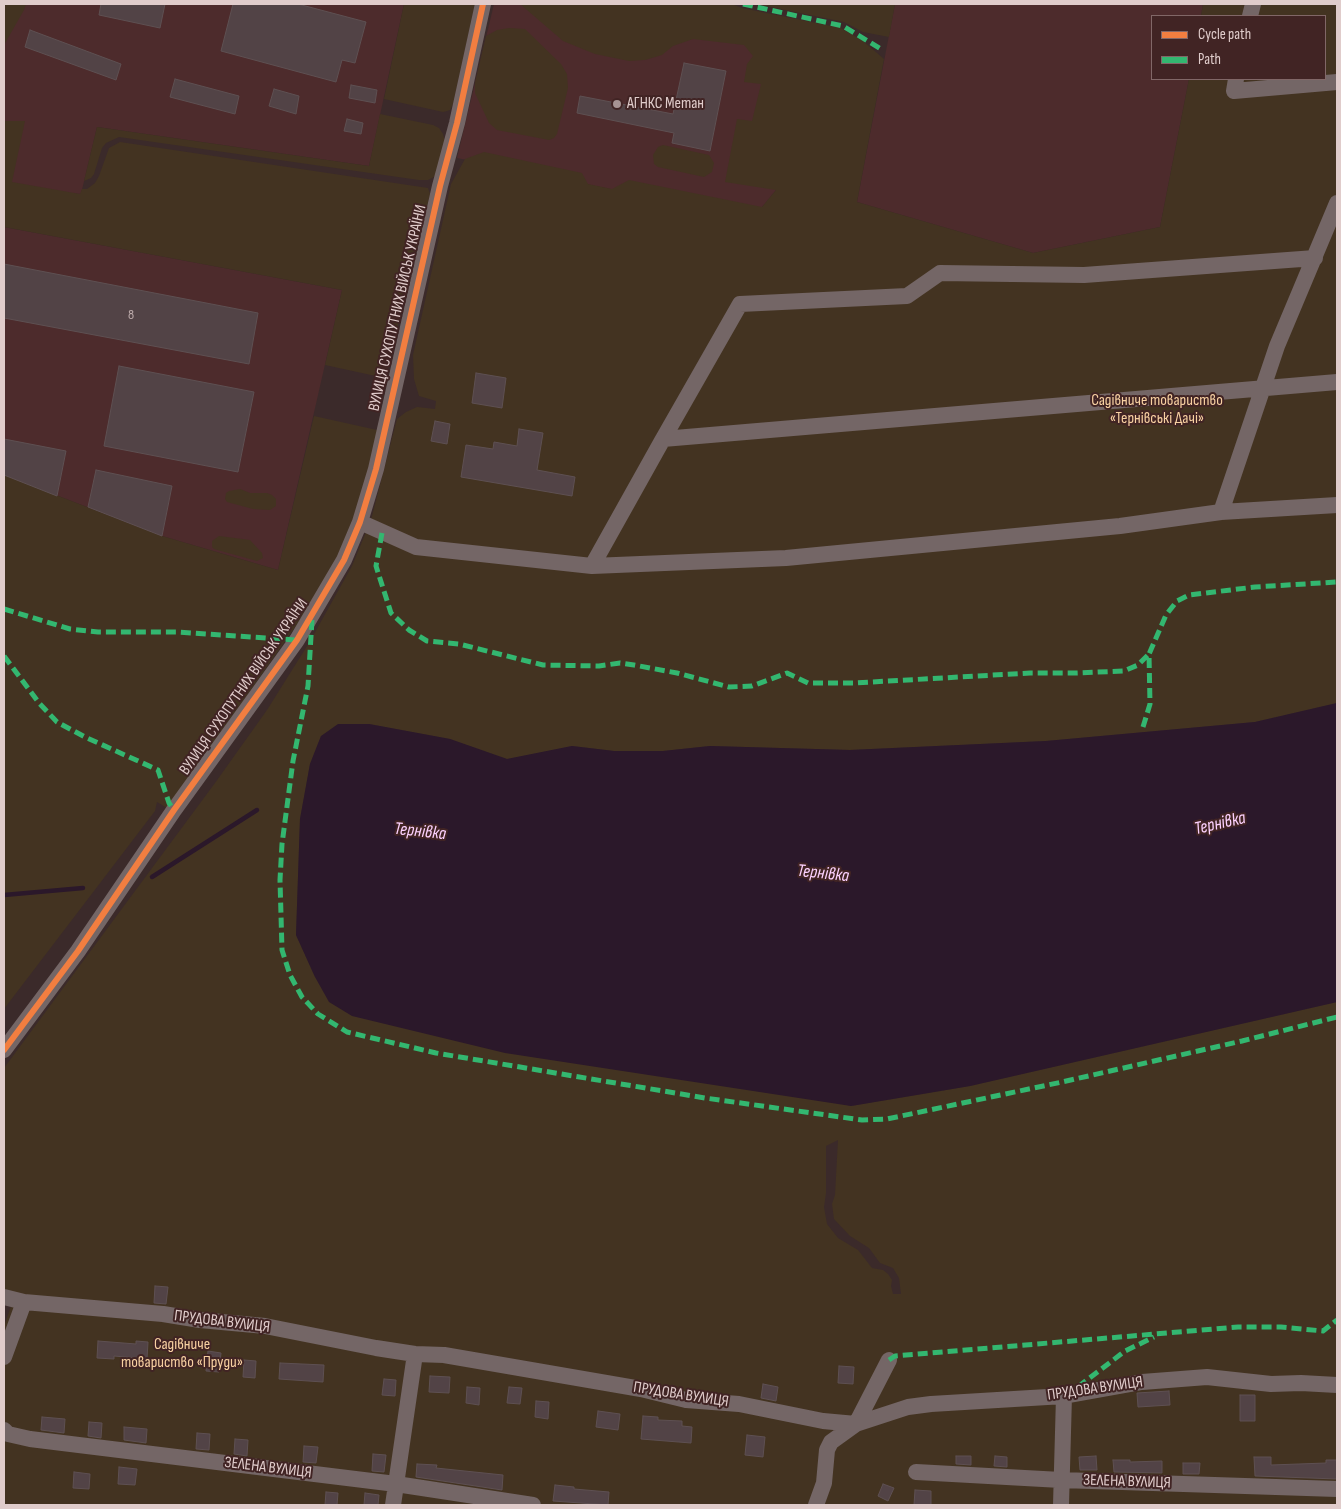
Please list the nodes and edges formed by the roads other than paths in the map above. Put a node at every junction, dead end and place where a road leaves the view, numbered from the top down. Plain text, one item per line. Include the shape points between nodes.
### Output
1 (483, 4) edge
2 (1236, 80) edge
3 (1337, 82) edge
4 (1337, 203) edge
5 (1315, 258) junction
6 (1337, 382) edge
7 (1263, 388) junction
8 (663, 439) junction
9 (1337, 505) edge
10 (1221, 512) junction
11 (360, 522) junction
12 (592, 566) junction
13 (4, 1050) edge
14 (4, 1297) edge
15 (24, 1302) junction
16 (415, 1354) junction
17 (4, 1357) edge
18 (890, 1360) dead end
19 (1337, 1385) edge
20 (1064, 1396) junction
21 (856, 1424) junction
22 (4, 1430) edge
23 (916, 1472) dead end
24 (1061, 1480) junction
25 (396, 1484) junction
26 (1337, 1489) edge
27 (393, 1505) edge
28 (533, 1505) edge
29 (816, 1505) edge
30 (1061, 1505) edge

1 - 11 street, ВУЛИЦЯ СУХОПУТНИХ ВІЙСЬК УКРАЇНИ via 376,469
2 - 3 street via 1234,91
4 - 5 street
5 - 7 street via 1277,346
5 - 8 street via 1084,275 940,273 907,296 740,304
6 - 7 street
7 - 8 street
7 - 10 street
8 - 12 street
9 - 10 street
10 - 12 street via 1120,526 786,558
11 - 12 street via 416,547
11 - 13 street, ВУЛИЦЯ СУХОПУТНИХ ВІЙСЬК УКРАЇНИ via 344,560 297,640 174,810 78,951
14 - 15 street, ПРУДОВА ВУЛИЦЯ
15 - 16 street, ПРУДОВА ВУЛИЦЯ via 265,1326
15 - 17 street
16 - 21 street, ПРУДОВА ВУЛИЦЯ via 444,1355 686,1400 739,1404 823,1421
16 - 25 street
18 - 21 street
19 - 20 street, ПРУДОВА ВУЛИЦЯ via 1271,1384 1207,1377 1142,1382
20 - 21 street, ПРУДОВА ВУЛИЦЯ via 931,1404
20 - 24 street
21 - 29 street via 831,1442 827,1450 824,1483
22 - 25 street, ЗЕЛЕНА ВУЛИЦЯ via 30,1439
23 - 24 street, ЗЕЛЕНА ВУЛИЦЯ
24 - 26 street, ЗЕЛЕНА ВУЛИЦЯ
24 - 30 street
25 - 27 street
25 - 28 street, ЗЕЛЕНА ВУЛИЦЯ

